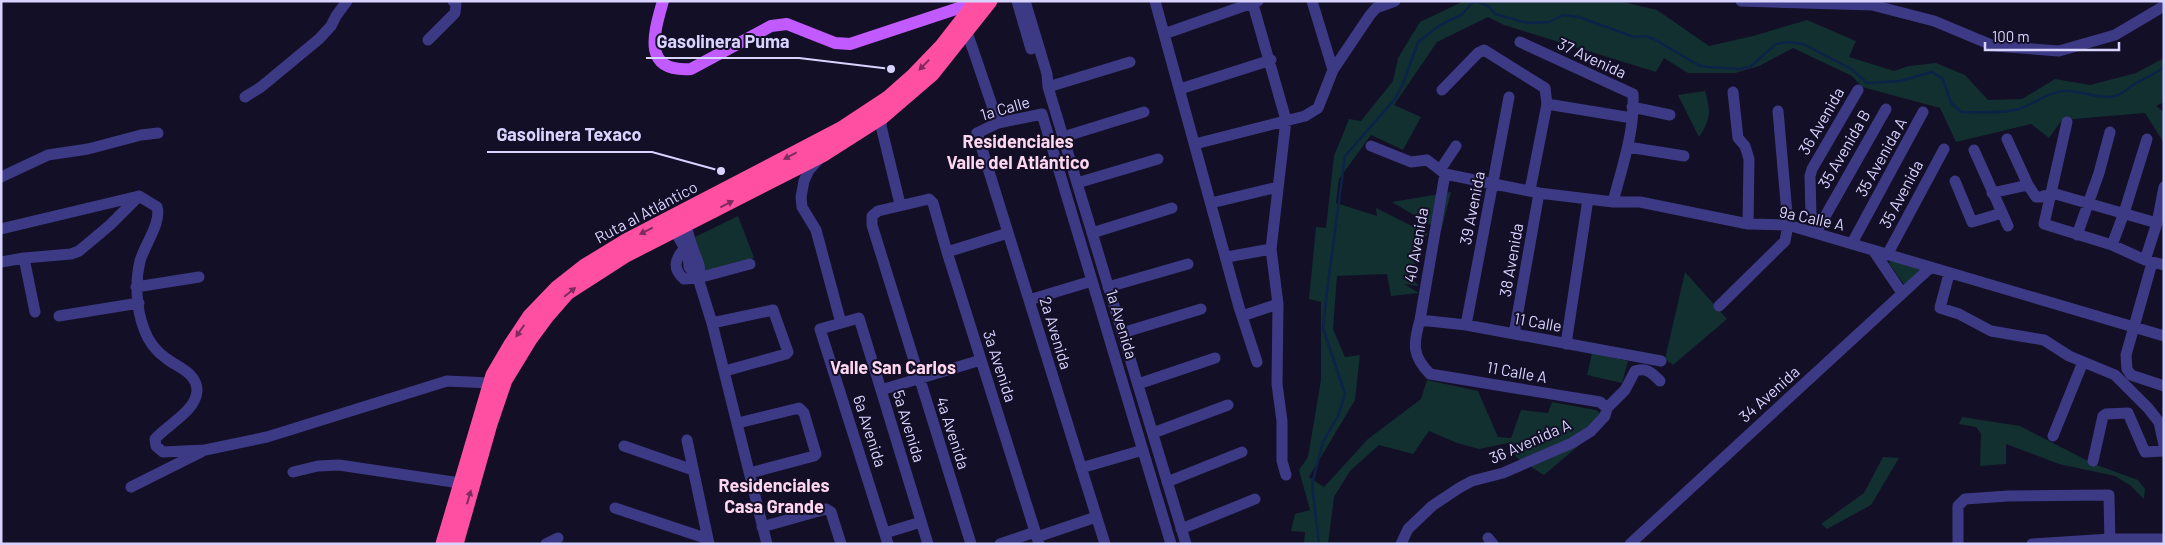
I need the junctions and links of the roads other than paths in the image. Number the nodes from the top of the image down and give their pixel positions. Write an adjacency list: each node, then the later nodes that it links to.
1 (347, 1): 25 (street)
2 (453, 1): 15 (street)
3 (663, 1): 10 (main road)
4 (1017, 1): 20 (street)
5 (1025, 1): 20 (street)
6 (1155, 1): 14 (street)
7 (1312, 1): 19 (street)
8 (1395, 1): 19 (street)
9 (1741, 1): 12 (street)
10 (981, 2): 13 (highway, Ruta al Atlántico); 71 (highway, Ruta al Atlántico, one-way to 71)
11 (1254, 2): 14 (street); 17 (street)
12 (2164, 6)
13 (967, 32): 35 (highway, Ruta al Atlántico); 38 (street)
14 (1164, 34): 21 (street)
15 (428, 40)
16 (1520, 42): 32 (street, 37 Avenida)
17 (1270, 60): 21 (street); 36 (street)
18 (1130, 62): 20 (street)
19 (1333, 70): 36 (street)
20 (1048, 87): 42 (street)
21 (1180, 89): 45 (street)
22 (1442, 90): 27 (street)
23 (1858, 90): 79 (street, 36 Avenida)
24 (1733, 92): 76 (street)
25 (245, 97)
26 (1509, 97): 58 (street, 39 Avenida)
27 (1547, 104): 32 (street); 62 (street, 38 Avenida)
28 (1886, 109): 79 (street, 35 Avenida B)
29 (1778, 110): 77 (street)
30 (1144, 112): 42 (street)
31 (1923, 112): 85 (street, 35 Avenida A)
32 (1632, 113): 34 (street); 48 (street)
33 (1042, 114): 38 (street, 1a Calle); 102 (street, 1a Avenida)
34 (1670, 116)
35 (882, 117): 51 (highway, Ruta al Atlántico); 69 (street)
36 (1286, 120): 45 (street); 60 (street)
37 (2067, 122): 64 (street)
38 (998, 123): 39 (street, 1a Calle)
39 (977, 132): 82 (street, 2a Avenida)
40 (2110, 132): 70 (street)
41 (158, 133): 55 (street)
42 (1063, 137): 57 (street)
43 (2007, 139): 59 (street)
44 (2147, 139): 74 (street)
45 (1195, 144): 68 (street)
46 (1371, 146): 54 (street, 9a Calle A)
47 (1456, 146): 54 (street)
48 (1628, 147): 52 (street); 67 (street)
49 (1944, 149): 90 (street, 35 Avenida)
50 (1974, 150): 63 (street)
51 (824, 154): 71 (highway, Ruta al Atlántico, one-way to 51); 114 (street)
52 (1684, 156)
53 (1158, 160): 57 (street)
54 (1442, 172): 58 (street, 9a Calle A); 116 (street, 40 Avenida)
55 (1, 177)
56 (1955, 181): 73 (street)
57 (1077, 183): 83 (street)
58 (1493, 183): 62 (street, 9a Calle A); 117 (street, 39 Avenida)
59 (2028, 185): 63 (street); 64 (street)
60 (1278, 187): 68 (street); 87 (street)
61 (2164, 187): 75 (street)
62 (1535, 191): 66 (street, 9a Calle A); 120 (street, 38 Avenida)
63 (1992, 192): 73 (street)
64 (2052, 193): 70 (street); 84 (street)
65 (139, 196): 81 (street); 92 (street); 103 (street)
66 (1588, 198): 67 (street, 9a Calle A); 122 (street)
67 (1613, 202): 76 (street, 9a Calle A)
68 (1211, 203): 91 (street)
69 (900, 204): 89 (street, 3a Avenida); 130 (street, 4a Avenida)
70 (2088, 204): 74 (street); 84 (street)
71 (704, 208): 80 (highway, Ruta al Atlántico); 132 (highway, Ruta al Atlántico, one-way to 132)
72 (1172, 208): 83 (street)
73 (2002, 213): 78 (street)
74 (2124, 213): 75 (street); 86 (street)
75 (2157, 223): 94 (street)
76 (1748, 224): 77 (street, 9a Calle A)
77 (1788, 225): 79 (street, 9a Calle A); 109 (street)
78 (2008, 226)
79 (1819, 227): 85 (street, 9a Calle A)
80 (681, 228): 101 (street); 171 (highway, Ruta al Atlántico, one-way to 80)
81 (1, 229)
82 (1008, 233): 89 (street); 106 (street, 2a Avenida)
83 (1092, 233): 104 (street)
84 (2077, 235): 86 (street)
85 (1852, 243): 88 (street, 9a Calle A)
86 (2112, 245): 94 (street)
87 (1271, 249): 91 (street); 108 (street)
88 (1874, 250): 90 (street, 9a Calle A); 105 (street)
89 (947, 252): 124 (street, 3a Avenida)
90 (1887, 255): 98 (street, 9a Calle A)
91 (1227, 257): 113 (street)
92 (24, 258): 93 (street); 111 (street)
93 (1, 262)
94 (2149, 262): 97 (street); 118 (street)
95 (750, 264): 101 (street)
96 (1188, 264): 104 (street)
97 (2164, 265)
98 (1930, 268): 99 (street, 9a Calle A); 105 (street, 34 Avenida)
99 (1949, 274): 118 (street, 9a Calle A); 127 (street)
100 (199, 277): 103 (street)
101 (698, 278): 115 (street)
102 (1092, 281): 106 (street); 145 (street, 1a Avenida)
103 (136, 287): 107 (street)
104 (1108, 287): 119 (street)
105 (1902, 293): 182 (street, 34 Avenida)
106 (1029, 300): 149 (street, 2a Avenida)
107 (139, 303): 112 (street); 144 (street)
108 (1278, 304): 113 (street); 153 (street)
109 (1718, 306)
110 (1201, 309): 119 (street)
111 (36, 312)
112 (59, 316)
113 (1242, 316): 126 (street)
114 (841, 322): 135 (street, 5a Avenida); 165 (street, 6a Avenida)
115 (712, 323): 129 (street); 129 (street)
116 (1418, 325): 117 (street, 11 Calle); 128 (street, 40 Avenida)
117 (1466, 325): 120 (street, 11 Calle)
118 (2134, 327): 121 (street, 9a Calle A); 134 (street)
119 (1122, 334): 133 (street)
120 (1514, 334): 122 (street, 11 Calle)
121 (2164, 336)
122 (1566, 344): 125 (street, 11 Calle)
123 (1215, 358): 133 (street)
124 (981, 360): 130 (street); 166 (street, 3a Avenida)
125 (1661, 361)
126 (1257, 362)
127 (2083, 362): 140 (street); 142 (street)
128 (1422, 366): 137 (street, 11 Calle A)
129 (725, 371): 138 (street)
130 (919, 379): 135 (street); 176 (street, 4a Avenida)
131 (1660, 381): 137 (street, 36 Avenida A)
132 (490, 383): 144 (street); 155 (highway, Ruta al Atlántico)
133 (1138, 384): 139 (street)
134 (2164, 386)
135 (881, 390): 160 (street, 5a Avenida)
136 (1228, 405): 139 (street)
137 (1607, 408): 181 (street, 36 Avenida A)
138 (738, 423): 152 (street); 152 (street)
139 (1153, 433): 154 (street)
140 (2053, 436)
141 (687, 440): 150 (street)
142 (2164, 445)
143 (624, 446): 150 (street)
144 (205, 450): 156 (street)
145 (1143, 450): 149 (street); 179 (street, 1a Avenida)
146 (2164, 451): 148 (street)
147 (1242, 452): 154 (street)
148 (2093, 461)
149 (1081, 468): 159 (street, 2a Avenida)
150 (694, 470): 167 (street)
151 (292, 472): 155 (street)
152 (750, 473): 161 (street)
153 (1286, 475)
154 (1167, 482): 163 (street)
155 (460, 483): 170 (highway, Ruta al Atlántico)
156 (131, 486)
157 (1255, 500): 163 (street)
158 (615, 508): 167 (street)
159 (1096, 517): 166 (street); 178 (street, 2a Avenida)
160 (921, 522): 165 (street); 175 (street, 5a Avenida)
161 (762, 527): 173 (street); 174 (street)
162 (2164, 528): 168 (street)
163 (1182, 529): 180 (street)
164 (558, 538): 172 (street)
165 (886, 538)
166 (1037, 538): 177 (street)
167 (709, 541)
168 (2161, 541): 169 (street)
169 (2110, 542): 183 (street); 184 (street)
170 (443, 544)
171 (456, 544)
172 (546, 544)
173 (767, 544)
174 (841, 544)
175 (928, 544)
176 (971, 544)
177 (1000, 544)
178 (1104, 544)
179 (1171, 544)
180 (1186, 544)
181 (1401, 544)
182 (1630, 544)
183 (1958, 544)
184 (2032, 544)

